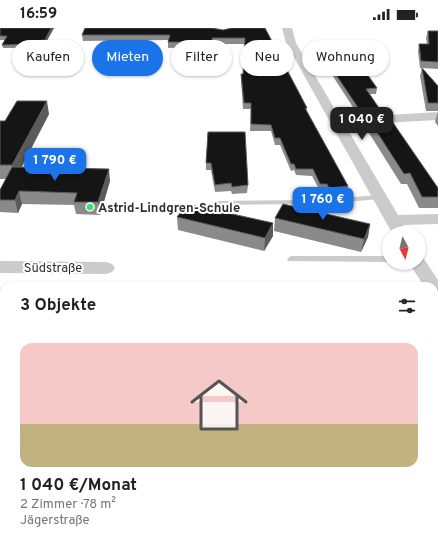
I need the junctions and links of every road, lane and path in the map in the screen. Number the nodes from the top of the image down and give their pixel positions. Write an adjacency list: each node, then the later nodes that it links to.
1 (275, 28): 2 (street)
2 (287, 28): 4 (street)
3 (438, 116): 4 (street)
4 (337, 122): 5 (street)
5 (379, 197): 6 (lane); 8 (street)
6 (216, 203)
7 (438, 218): 8 (street)
8 (396, 226)
9 (291, 259): 10 (lane)
10 (382, 259)
11 (0, 267): 12 (street, Südstraße)
12 (106, 268)
13 (422, 270): 14 (street)
14 (430, 282)

